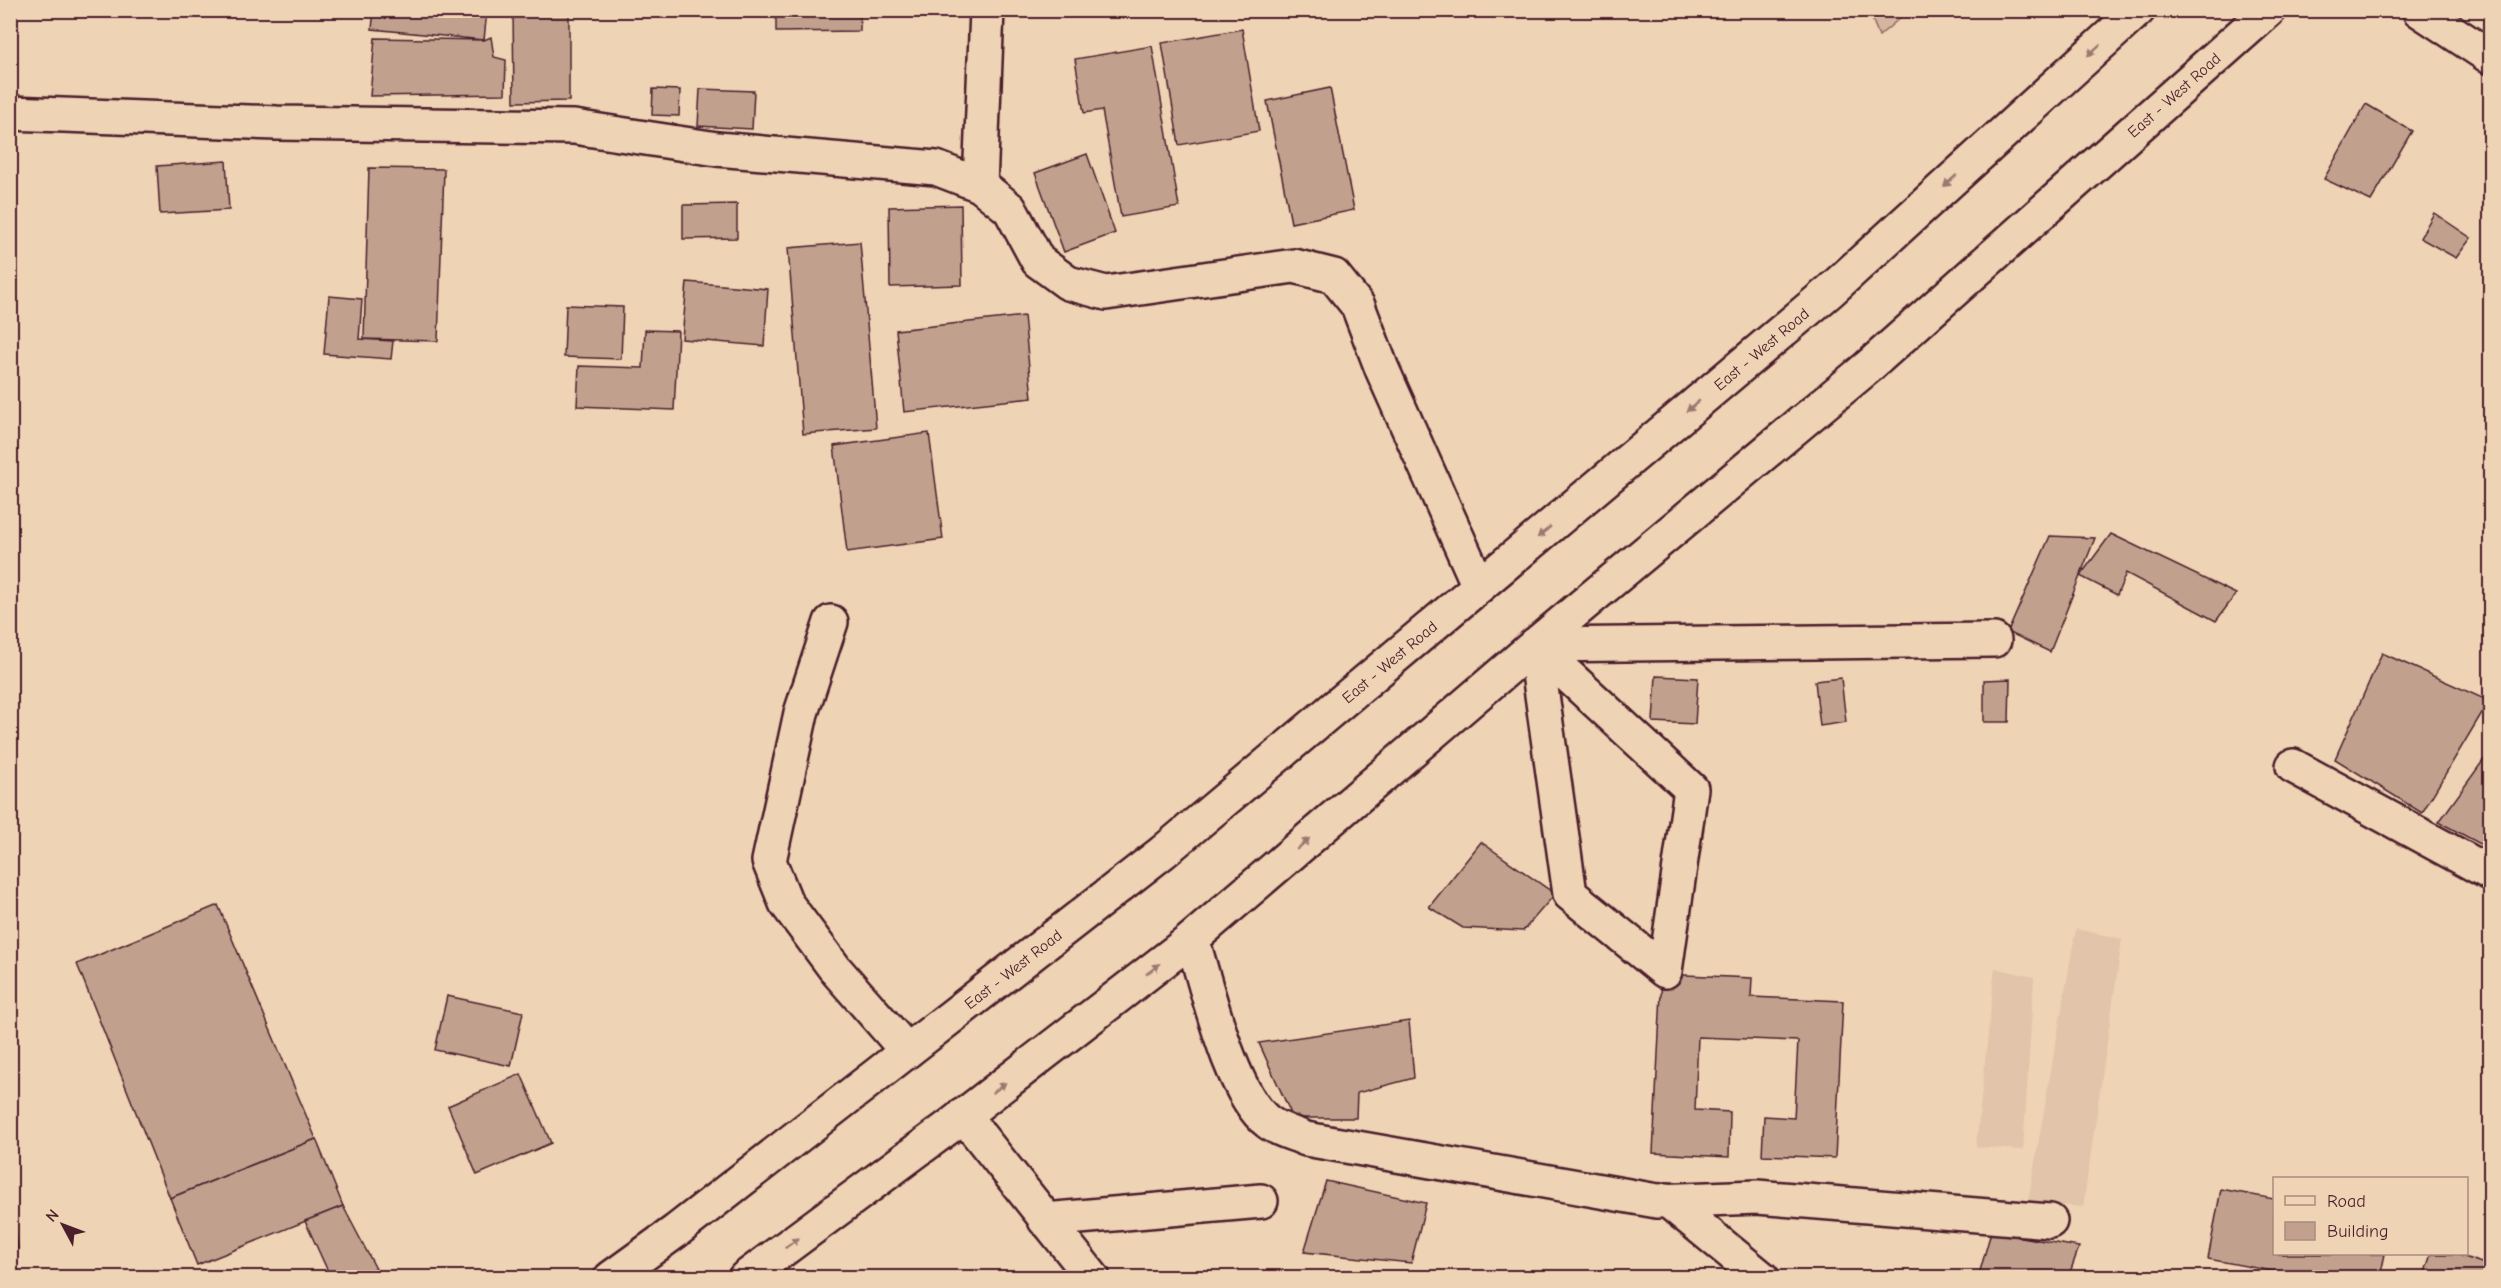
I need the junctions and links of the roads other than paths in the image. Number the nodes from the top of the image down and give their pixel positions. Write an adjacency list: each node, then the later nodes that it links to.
1 (987, 10): 7 (street)
2 (2138, 10): 8 (street, East - West Road, one-way to 8)
3 (2269, 10): 11 (street, East - West Road)
4 (2419, 10): 5 (street)
5 (2490, 57)
6 (10, 113): 7 (street)
7 (981, 185): 8 (street)
8 (1479, 586): 15 (street, East - West Road)
9 (831, 622): 15 (street)
10 (1994, 640): 11 (street)
11 (1535, 645): 11 (street); 14 (street, East - West Road, one-way to 11)
12 (2293, 766): 13 (street)
13 (2490, 873)
14 (1192, 939): 16 (street, East - West Road, one-way to 14); 17 (street)
15 (907, 1051): 21 (street, East - West Road)
16 (963, 1115): 19 (street); 22 (street, East - West Road, one-way to 16)
17 (1667, 1200): 20 (street); 24 (street)
18 (1261, 1201): 19 (street)
19 (1045, 1220): 23 (street)
20 (2050, 1221)
21 (611, 1278)
22 (745, 1278)
23 (1093, 1278)
24 (1762, 1278)

